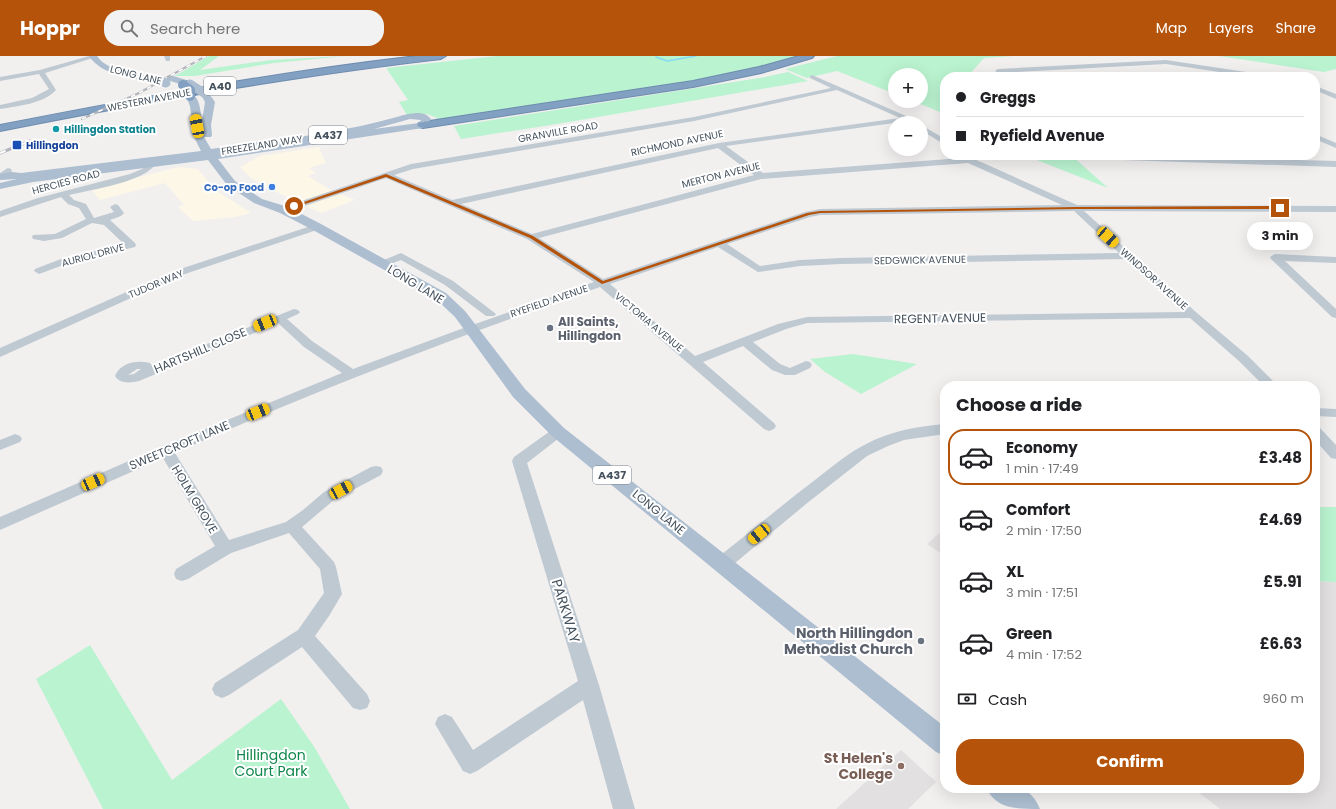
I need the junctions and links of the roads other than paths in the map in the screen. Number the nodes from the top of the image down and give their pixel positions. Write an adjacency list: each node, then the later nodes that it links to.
1 (95, 56): 7 (street); 14 (main road, LONG LANE)
2 (403, 56): 21 (highway, WESTERN AVENUE / A40)
3 (441, 56): 24 (highway, WESTERN AVENUE / A40)
4 (809, 56): 23 (highway)
5 (1166, 62): 6 (street); 10 (street); 11 (street)
6 (1082, 67): 8 (street); 9 (street)
7 (42, 72): 13 (street); 19 (street)
8 (999, 72)
9 (1091, 72)
10 (1184, 72)
11 (1233, 72)
12 (812, 77): 15 (street)
13 (0, 79)
14 (176, 81): 17 (highway, bridge); 31 (main road, LONG LANE, bridge)
15 (839, 88): 20 (street); 39 (street, GRANVILLE ROAD)
16 (1320, 90): 18 (street)
17 (190, 96): 30 (main road, LONG LANE)
18 (1336, 96)
19 (0, 107)
20 (901, 116)
21 (0, 124)
22 (888, 124): 28 (street, RICHMOND AVENUE)
23 (423, 125): 31 (main road, FREEZELAND WAY / A437); 31 (main road, FREEZELAND WAY / A437)
24 (0, 128)
25 (928, 132): 27 (street)
26 (1320, 138): 29 (street)
27 (940, 140)
28 (719, 145): 40 (street); 43 (street, RICHMOND AVENUE)
29 (1336, 146)
30 (207, 152): 31 (main road, FREEZELAND WAY); 38 (main road); 41 (main road); 47 (main road, LONG LANE)
31 (225, 156): 47 (main road, LONG LANE)
32 (940, 159): 40 (street, MERTON AVENUE)
33 (972, 160): 45 (street, WINDSOR AVENUE)
34 (1196, 160): 36 (street)
35 (1243, 160): 36 (street)
36 (1246, 162): 37 (street)
37 (1336, 164)
38 (135, 170): 41 (main road); 42 (street, HERCIES ROAD)
39 (386, 175): 43 (street, VICTORIA AVENUE); 47 (street, GRANVILLE ROAD)
40 (761, 176): 52 (street, MERTON AVENUE)
41 (10, 177)
42 (63, 194): 48 (street, HERCIES ROAD); 49 (street, AURIOL DRIVE)
43 (452, 203): 52 (street, VICTORIA AVENUE)
44 (115, 207): 49 (street)
45 (1076, 208): 46 (street, RYEFIELD AVENUE); 53 (street, RYEFIELD AVENUE); 54 (street, WINDSOR AVENUE)
46 (1336, 209)
47 (284, 210): 50 (main road, LONG LANE / A437)
48 (0, 214)
49 (95, 220): 51 (street); 57 (street, AURIOL DRIVE)
50 (317, 227): 56 (main road, LONG LANE / A437); 66 (street, TUDOR WAY)
51 (37, 237)
52 (532, 237): 58 (street, VICTORIA AVENUE)
53 (719, 244): 54 (street, SEDGWICK AVENUE); 58 (street, RYEFIELD AVENUE)
54 (1129, 256): 61 (street, WINDSOR AVENUE)
55 (1336, 260): 62 (street)
56 (383, 264): 60 (street); 64 (main road, LONG LANE / A437)
57 (39, 271)
58 (602, 283): 64 (street, RYEFIELD AVENUE); 67 (street, VICTORIA AVENUE)
59 (294, 312): 63 (street, HARTSHILL CLOSE)
60 (490, 314)
61 (1193, 315): 65 (street, REGENT AVENUE); 71 (street, WINDSOR AVENUE)
62 (1336, 315)
63 (279, 318): 69 (street, HARTSHILL CLOSE); 70 (street)
64 (472, 329): 70 (street, SWEETCROFT LANE); 76 (main road, LONG LANE / A437)
65 (744, 341): 67 (street, REGENT AVENUE); 68 (street)
66 (0, 353)
67 (695, 361): 74 (street, VICTORIA AVENUE)
68 (806, 365)
69 (143, 374)
70 (352, 374): 78 (street, SWEETCROFT LANE)
71 (1266, 381)
72 (1320, 412): 73 (street)
73 (1336, 413)
74 (769, 426)
75 (940, 429): 84 (street)
76 (558, 432): 84 (main road, LONG LANE / A437); 87 (street, PARKWAY)
77 (1320, 436): 79 (street)
78 (166, 450): 81 (street, SWEETCROFT LANE); 83 (street, HOLM GROVE)
79 (1336, 454)
80 (376, 470): 82 (street)
81 (0, 524)
82 (292, 526): 83 (street); 86 (street)
83 (225, 548): 85 (street)
84 (723, 563): 91 (main road, LONG LANE / A437)
85 (182, 574)
86 (304, 636): 88 (street); 89 (street)
87 (589, 685): 90 (street); 93 (street, PARKWAY)
88 (222, 689)
89 (360, 701)
90 (445, 724)
91 (940, 739)
92 (1006, 793): 94 (main road)
93 (624, 809)
94 (1026, 809)

